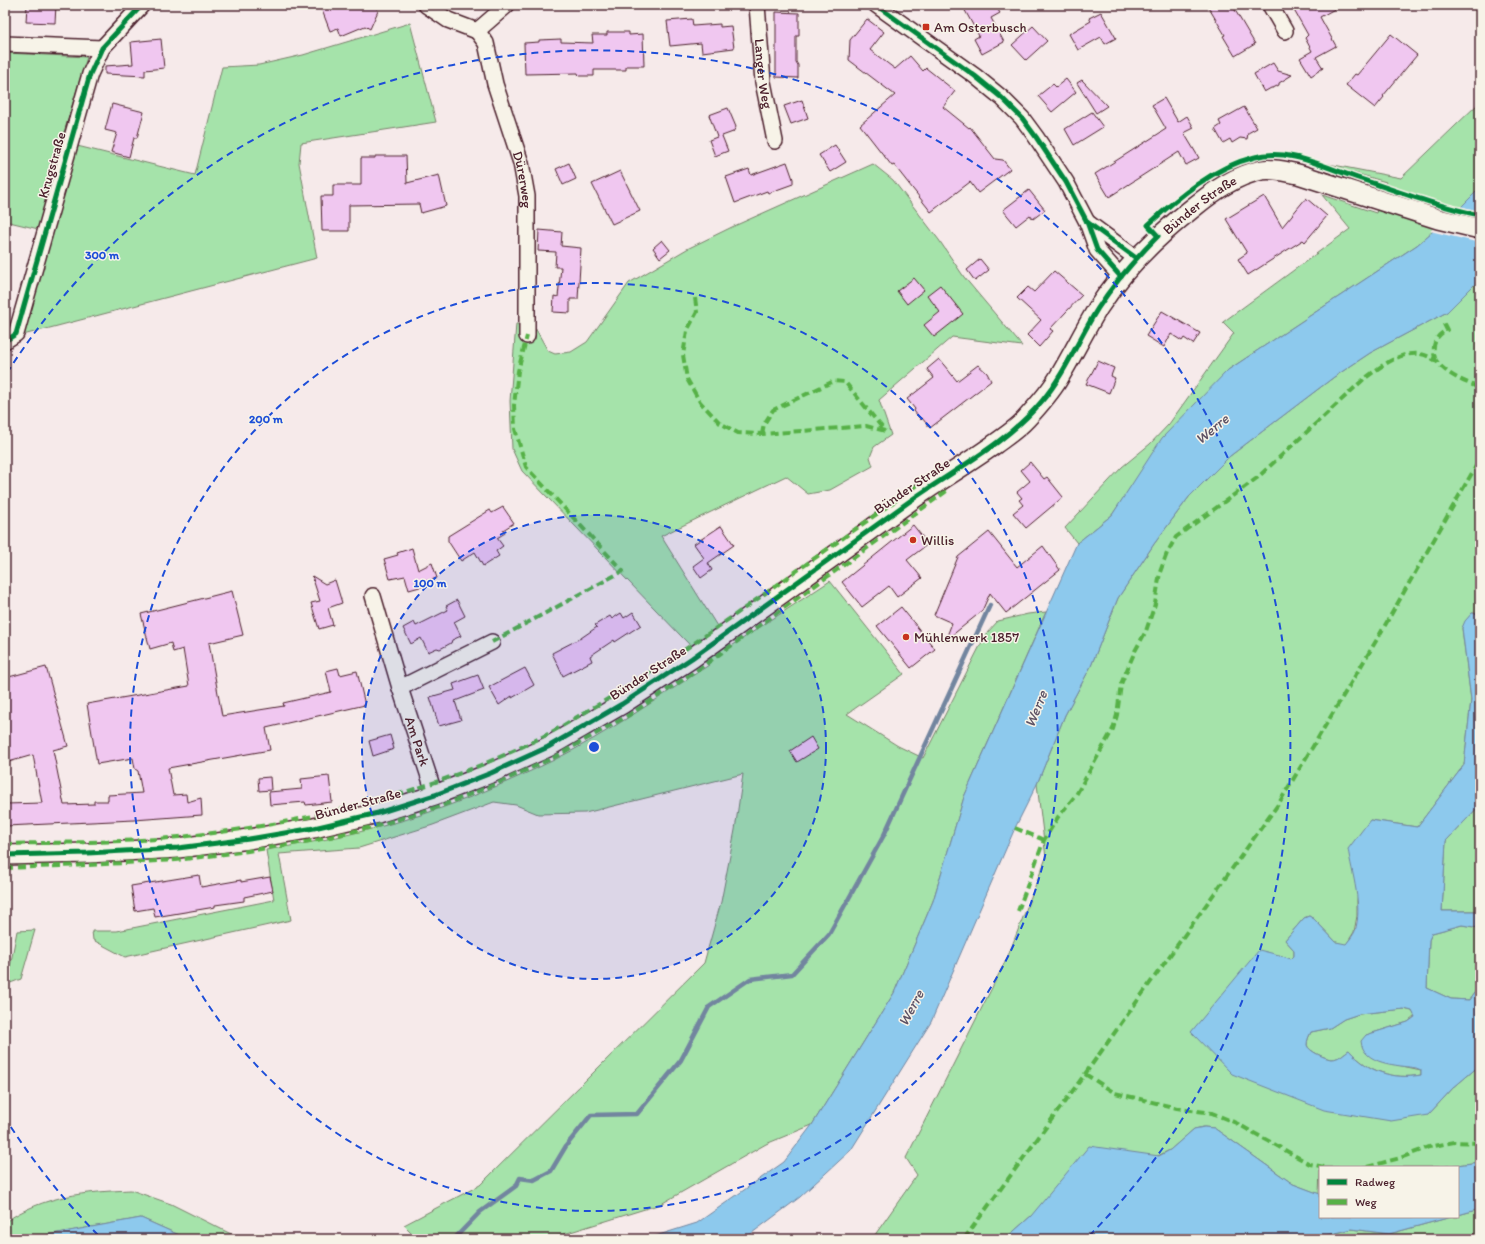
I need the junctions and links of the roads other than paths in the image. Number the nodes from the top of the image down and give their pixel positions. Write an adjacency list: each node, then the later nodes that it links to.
1 (142, 5): 10 (street, Krugstraße)
2 (426, 5): 7 (street)
3 (507, 5): 7 (street)
4 (757, 5): 11 (street, Langer Weg)
5 (1270, 5): 8 (street)
6 (879, 6): 12 (street)
7 (477, 31): 16 (street, Dürerweg)
8 (1285, 31)
9 (5, 44): 10 (street)
10 (102, 48): 17 (street, Krugstraße)
11 (775, 141)
12 (1087, 222): 14 (street); 15 (street)
13 (1476, 229): 14 (main road, Bünder Straße)
14 (1136, 258): 15 (main road, Bünder Straße)
15 (1121, 278): 21 (main road, Bünder Straße)
16 (527, 336)
17 (5, 340)
18 (373, 596): 20 (street, Am Park)
19 (492, 642): 20 (street)
20 (400, 688): 21 (street, Am Park)
21 (435, 795): 22 (main road, Bünder Straße)
22 (5, 855)

